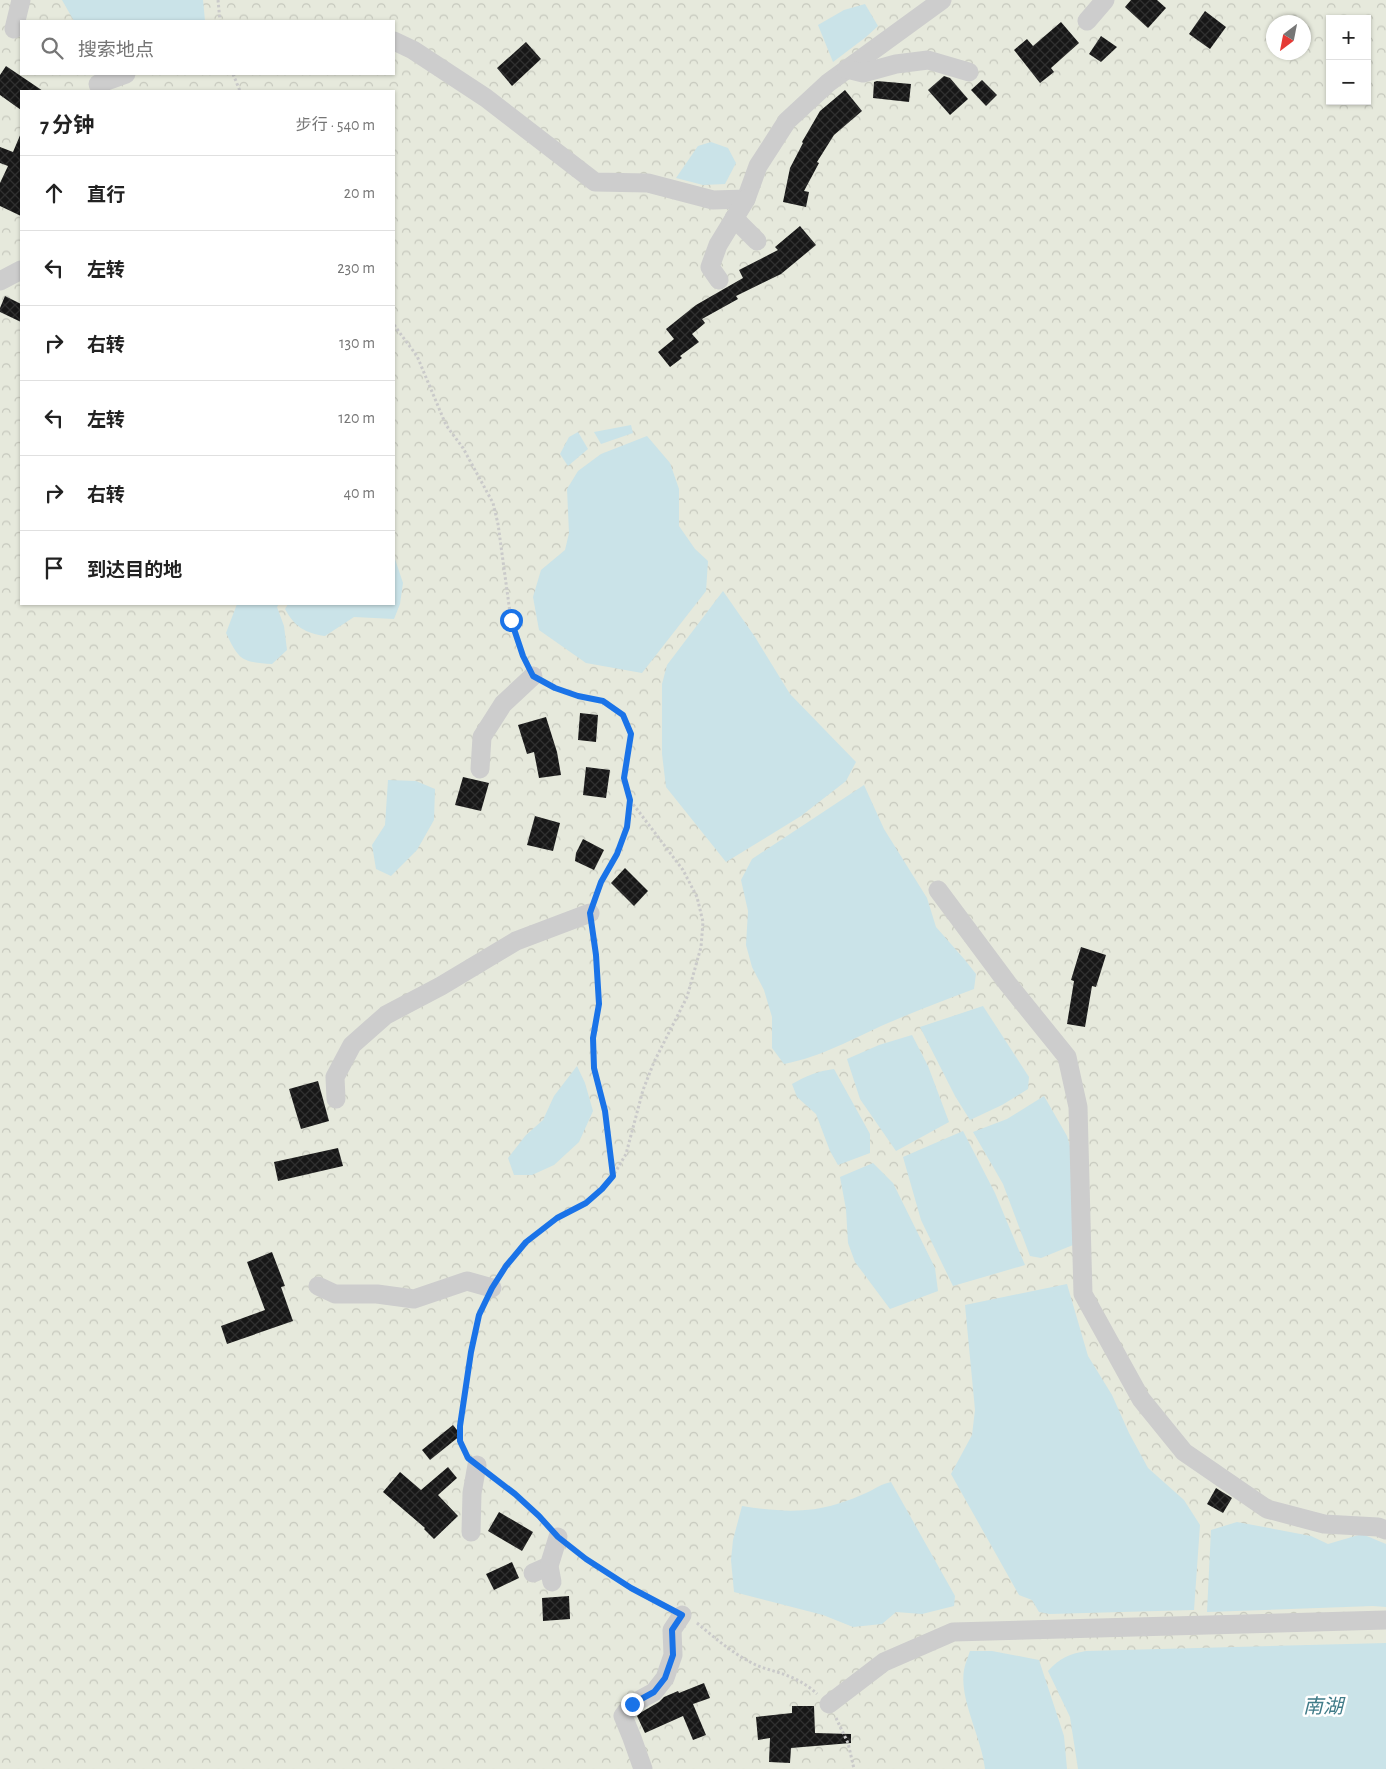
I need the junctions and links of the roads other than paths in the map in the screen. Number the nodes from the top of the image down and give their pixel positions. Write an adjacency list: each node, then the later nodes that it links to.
1 (21, 0): 5 (street)
2 (942, 0): 7 (street)
3 (1106, 0): 4 (street)
4 (1087, 21)
5 (12, 29)
6 (395, 41): 11 (street)
7 (848, 69): 8 (street); 11 (street)
8 (969, 72)
9 (123, 75): 10 (street)
10 (95, 83)
11 (746, 199): 12 (street)
12 (734, 218): 13 (street); 15 (street)
13 (757, 241)
14 (20, 271): 16 (street)
15 (719, 280)
16 (0, 281)
17 (533, 676): 18 (street)
18 (480, 769)
19 (938, 890): 25 (street)
20 (590, 913): 21 (street)
21 (336, 1099)
22 (318, 1286): 23 (street)
23 (492, 1288)
24 (477, 1465): 26 (street)
25 (1386, 1530)
26 (471, 1532)
27 (558, 1537): 28 (street)
28 (544, 1574)
29 (682, 1615): 32 (street)
30 (1386, 1620): 31 (street)
31 (829, 1704)
32 (643, 1769)

